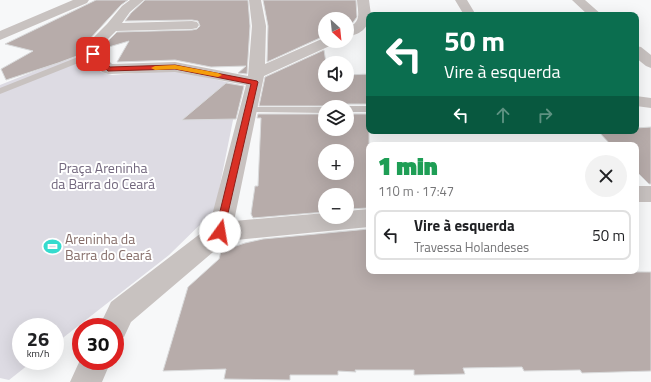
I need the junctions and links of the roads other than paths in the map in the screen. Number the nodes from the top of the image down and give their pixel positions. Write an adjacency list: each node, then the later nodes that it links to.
1 (83, 0): 9 (street)
2 (138, 0): 12 (street)
3 (255, 0): 19 (street)
4 (363, 0): 13 (street)
5 (461, 0): 7 (street)
6 (578, 0): 8 (street)
7 (468, 12)
8 (592, 12)
9 (33, 21): 10 (street); 14 (street)
10 (0, 22)
11 (192, 25): 12 (street)
12 (112, 27): 17 (street)
13 (354, 30)
14 (0, 36)
15 (318, 47): 19 (street)
16 (639, 52): 18 (street)
17 (93, 54): 19 (street); 20 (lane)
18 (651, 62)
19 (256, 78): 25 (street)
20 (0, 91)
21 (639, 101): 22 (street)
22 (651, 103)
23 (354, 109): 24 (lane)
24 (366, 109)
25 (248, 110): 26 (lane); 30 (street)
26 (318, 110)
27 (639, 194): 28 (street)
28 (651, 194)
29 (366, 218): 30 (street)
30 (220, 232): 31 (street)
31 (118, 318)
32 (92, 370): 33 (street)
33 (86, 382)

